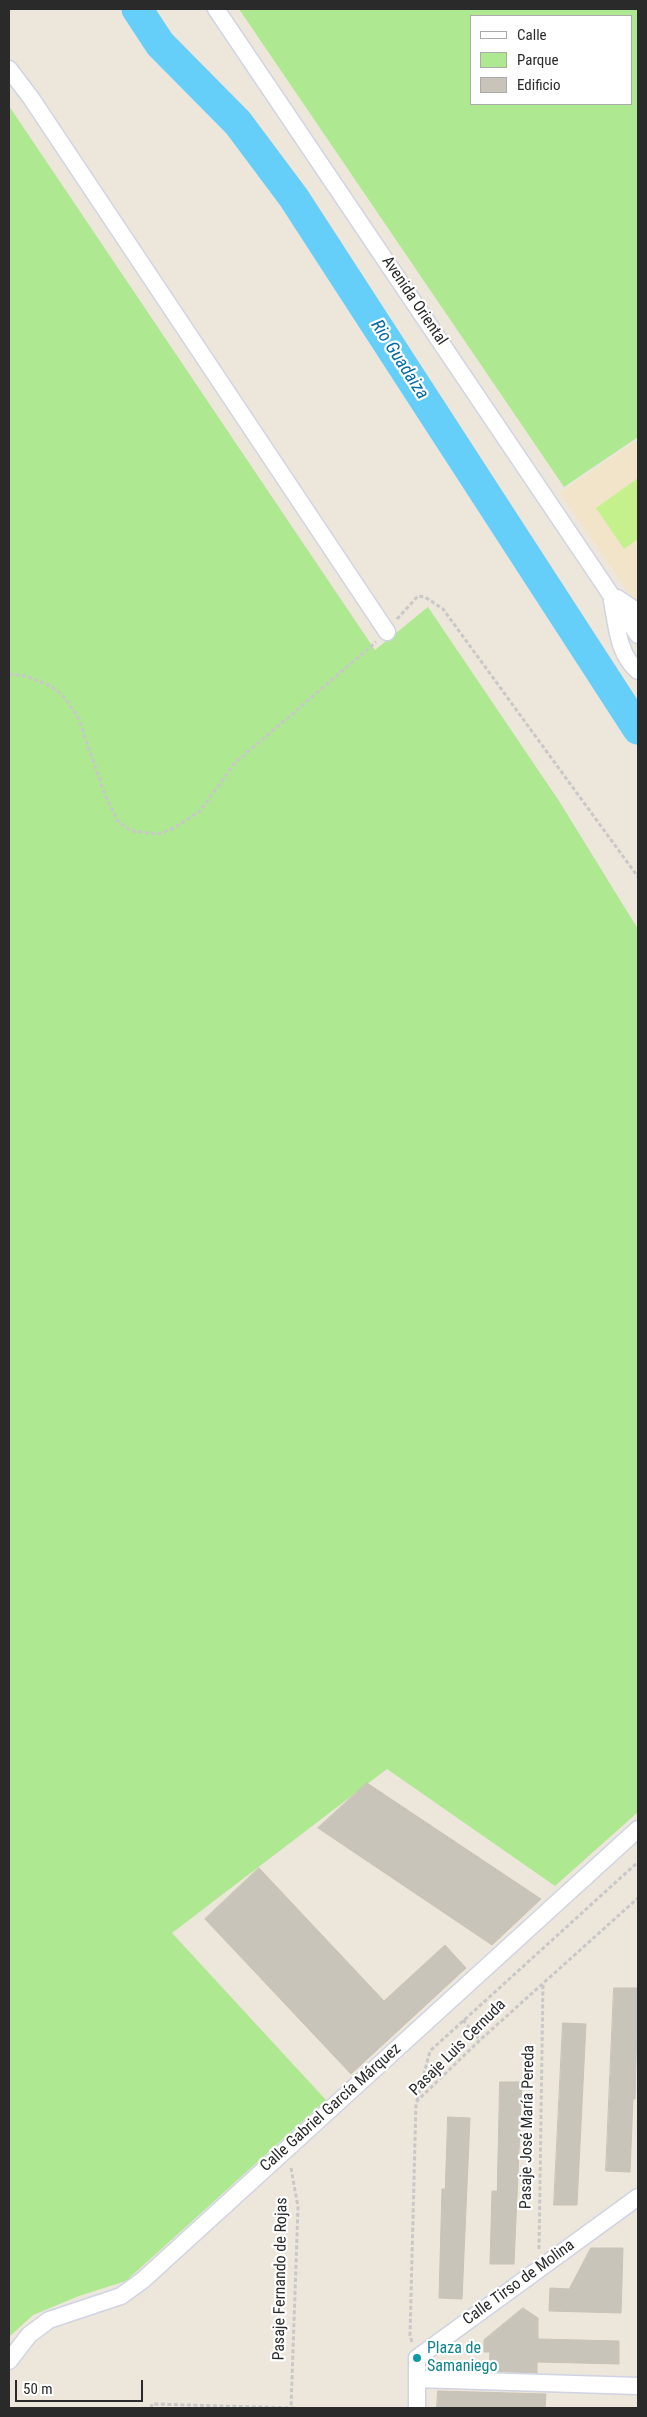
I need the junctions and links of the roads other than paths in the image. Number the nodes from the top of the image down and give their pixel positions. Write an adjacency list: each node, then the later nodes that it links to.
1 (216, 9): 3 (street, Avenida Oriental)
2 (9, 69): 5 (street)
3 (610, 594): 4 (street, Avenida Oriental); 6 (street, Avenida Oriental); 7 (street, Avenida Oriental)
4 (638, 612)
5 (387, 632)
6 (638, 635)
7 (638, 671)
8 (638, 1829): 10 (street, Calle Gabriel García Márquez)
9 (638, 2197): 11 (street, Calle Tirso de Molina)
10 (9, 2361)
11 (417, 2379): 12 (street); 13 (street)
12 (638, 2386)
13 (417, 2408)

